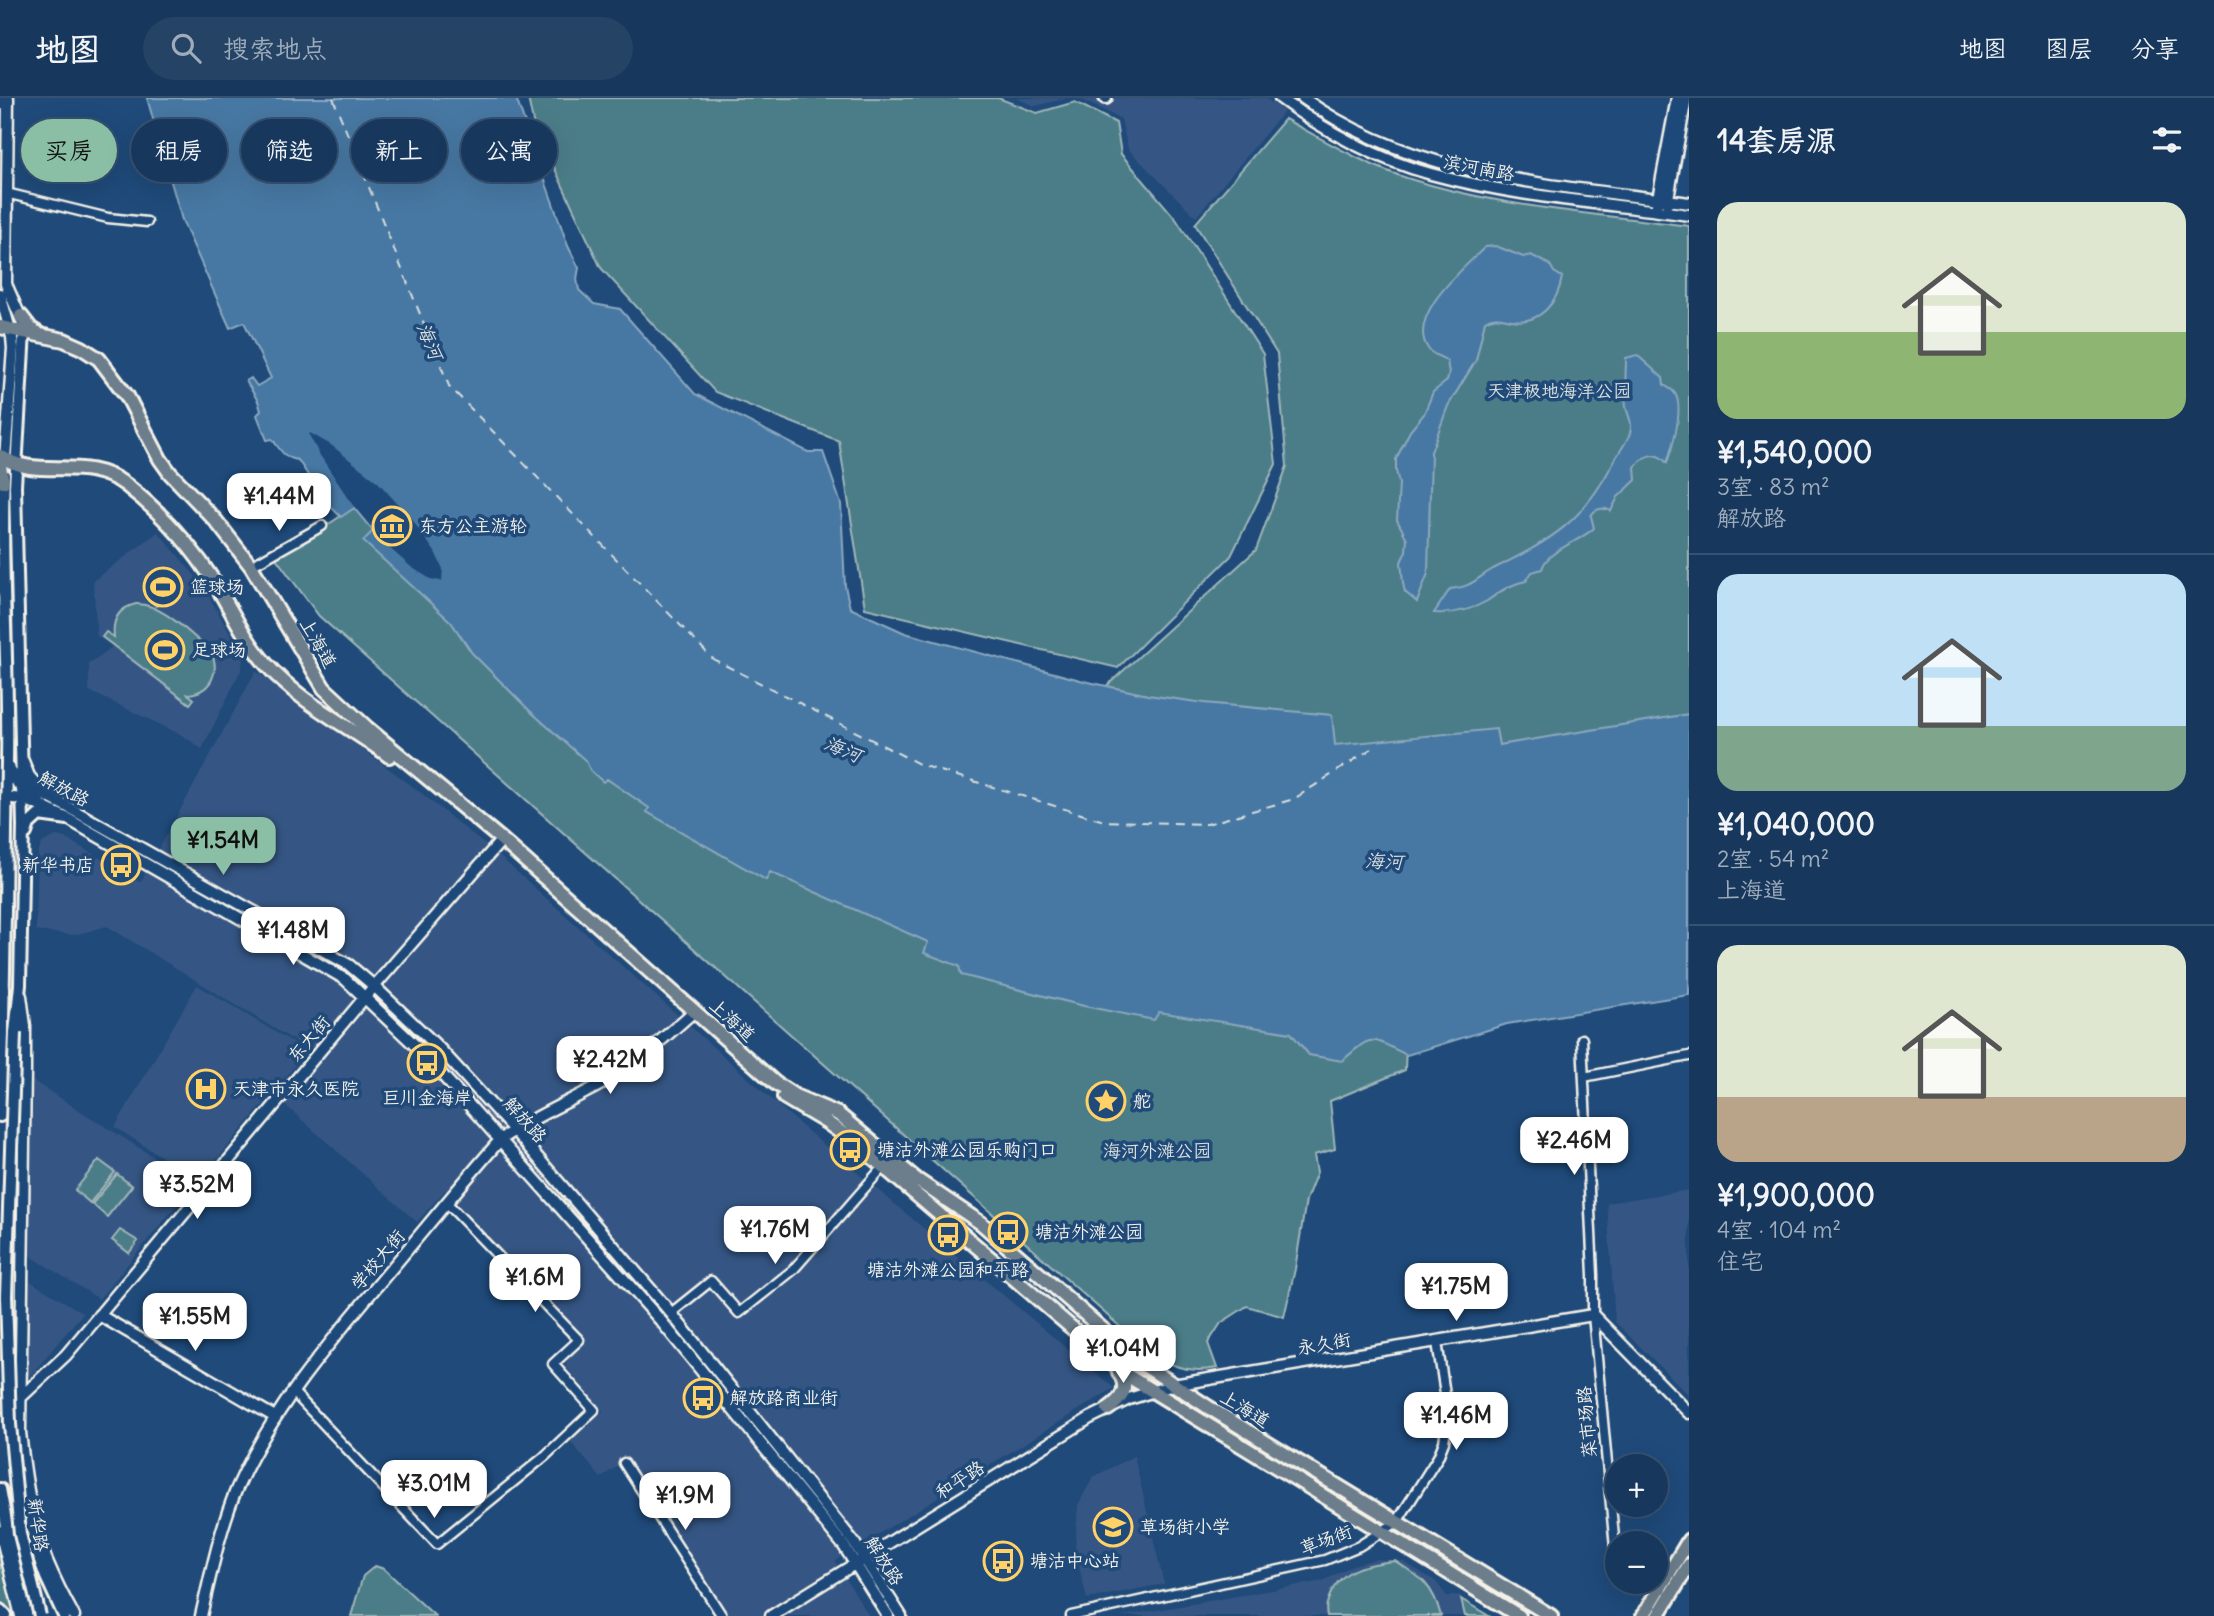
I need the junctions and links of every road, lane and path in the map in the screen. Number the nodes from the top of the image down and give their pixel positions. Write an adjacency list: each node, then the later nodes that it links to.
1 (0, 98): 7 (street)
2 (8, 98): 8 (street)
3 (1280, 98): 11 (street, 滨河南路)
4 (1303, 98): 9 (street, 滨河南路)
5 (1677, 98): 9 (street)
6 (1686, 98): 9 (street)
7 (0, 105)
8 (6, 193): 13 (street); 15 (street)
9 (1663, 199): 10 (street, 滨河南路); 11 (street)
10 (1689, 203)
11 (1661, 211): 12 (street, 滨河南路)
12 (1689, 215)
13 (147, 222)
14 (0, 294): 16 (street)
15 (21, 316): 16 (street); 17 (main road)
16 (9, 331): 17 (main road, 上海道); 18 (street); 18 (main road)
17 (43, 335): 22 (main road, 上海道)
18 (5, 462): 19 (main road, 上海道); 20 (main road)
19 (38, 467): 20 (main road); 28 (main road, 上海道)
20 (9, 484): 23 (main road, 新华路); 24 (main road, 新华路)
21 (322, 526): 22 (street)
22 (251, 566): 50 (main road, 上海道)
23 (22, 759): 25 (main road, 新华路); 26 (street)
24 (8, 761): 25 (main road); 25 (main road, 新华路)
25 (20, 792): 26 (main road); 29 (main road, 新华路); 30 (main road, 新华路)
26 (48, 803): 27 (street, 解放路); 32 (street, 解放路)
27 (68, 819): 29 (main road); 33 (street, 解放路)
28 (499, 843): 32 (street, 东大街); 35 (main road, 上海道)
29 (23, 846): 31 (main road, 新华路)
30 (4, 984): 34 (street); 36 (main road, 新华路)
31 (20, 985): 36 (main road, 新华路); 53 (street)
32 (374, 986): 33 (street, 东大街); 41 (street, 解放路)
33 (365, 996): 42 (street, 解放路); 46 (street, 东大街)
34 (0, 1011)
35 (691, 1014): 41 (street, 学校大街); 43 (main road, 上海道)
36 (9, 1033): 40 (main road, 新华路); 62 (main road, 新华路, bridge)
37 (1582, 1039): 39 (street, 菜市场路)
38 (1689, 1056): 39 (street)
39 (1584, 1077): 47 (street, 菜市场路)
40 (0, 1116)
41 (514, 1130): 42 (street, 学校大街); 45 (street, 解放路)
42 (501, 1139): 44 (street, 学校大街); 68 (street, 解放路)
43 (883, 1167): 45 (street); 49 (main road, 上海道)
44 (447, 1203): 52 (street, 学校大街); 52 (street)
45 (671, 1313): 68 (street, 解放路)
46 (99, 1315): 53 (street, 东大街); 57 (street)
47 (1593, 1315): 48 (street, 永久街); 56 (street); 65 (street, 菜市场路)
48 (1437, 1342): 50 (street, 永久街); 63 (street, 草场街)
49 (1112, 1364): 51 (main road, 上海道); 55 (main road)
50 (1173, 1385): 51 (street, 和平路); 63 (main road, 上海道)
51 (1152, 1392): 55 (street, 和平路); 66 (main road, 上海道)
52 (290, 1394): 57 (street, 学校大街)
53 (19, 1399): 54 (street, 东大街); 58 (street)
54 (0, 1406)
55 (1108, 1409): 68 (street, 和平路)
56 (1689, 1413)
57 (275, 1417): 82 (street, 学校大街)
58 (20, 1432): 59 (street); 81 (street)
59 (0, 1436)
60 (624, 1462): 83 (street)
61 (0, 1489): 78 (main road, 新华路)
62 (17, 1496): 79 (main road, 新华路, bridge); 80 (main road, bridge)
63 (1397, 1522): 66 (street, 草场街); 73 (main road, 上海道)
64 (0, 1531): 77 (street)
65 (1613, 1531)
66 (1382, 1533): 75 (main road, 上海道); 87 (street, 草场街)
67 (1689, 1540): 70 (main road)
68 (863, 1563): 84 (street); 85 (street, 解放路); 86 (street, 解放路)
69 (1689, 1565): 92 (main road)
70 (1668, 1574)
71 (1652, 1594): 90 (main road)
72 (1656, 1594): 91 (main road)
73 (1522, 1597): 88 (main road, 上海道); 89 (main road)
74 (0, 1611): 76 (main road)
75 (1516, 1615)
76 (6, 1616)
77 (21, 1616)
78 (28, 1616)
79 (40, 1616)
80 (64, 1616)
81 (74, 1616)
82 (201, 1616)
83 (722, 1616)
84 (771, 1616)
85 (888, 1616)
86 (901, 1616)
87 (1071, 1616)
88 (1551, 1616)
89 (1561, 1616)
90 (1633, 1616)
91 (1643, 1616)
92 (1658, 1616)

